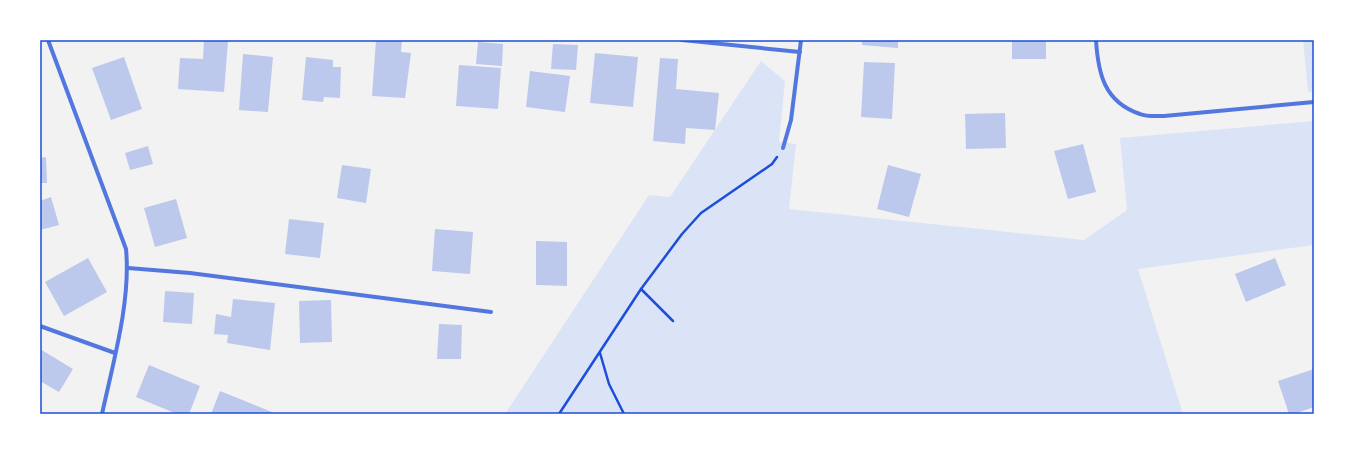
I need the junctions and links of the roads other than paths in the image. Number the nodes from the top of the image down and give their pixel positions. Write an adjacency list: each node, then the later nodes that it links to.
1 (48, 40): 8 (street)
2 (682, 40): 5 (street)
3 (801, 40): 5 (street)
4 (1096, 40): 6 (street)
5 (800, 52): 7 (street)
6 (1314, 102)
7 (783, 148)
8 (128, 268): 9 (street); 11 (street)
9 (491, 312)
10 (40, 326): 11 (street)
11 (115, 353): 12 (street)
12 (102, 414)

